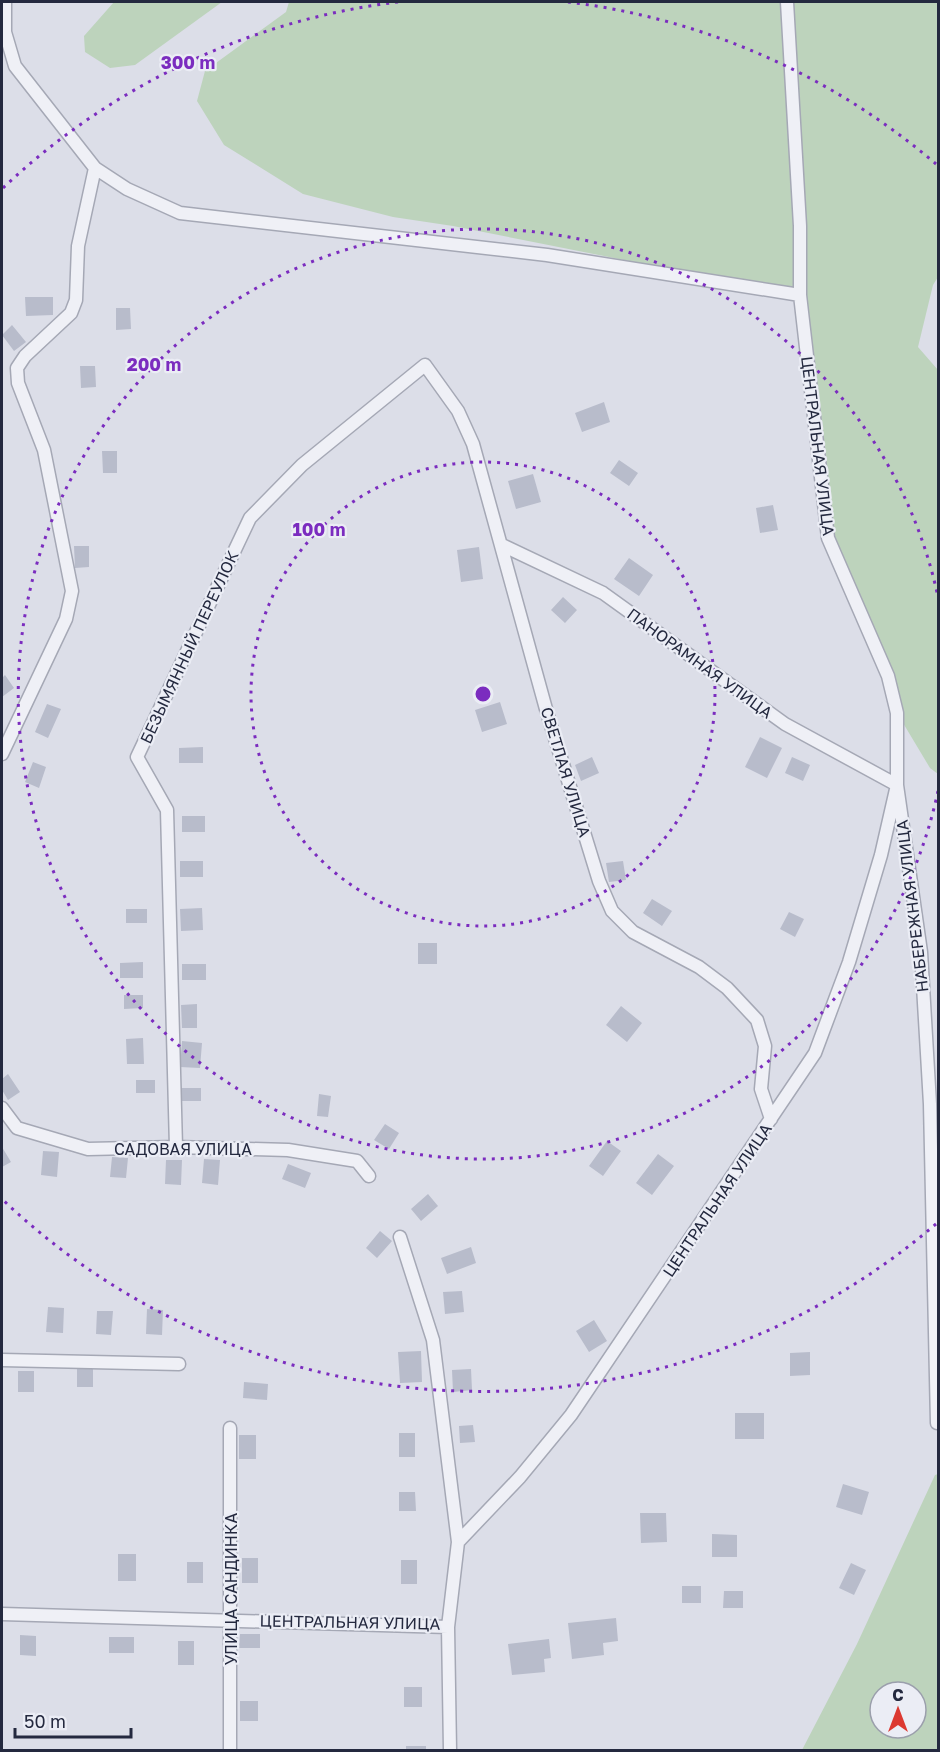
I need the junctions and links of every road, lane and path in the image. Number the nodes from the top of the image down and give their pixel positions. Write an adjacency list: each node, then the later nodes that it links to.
1 (5, 2): 3 (street)
2 (787, 2): 4 (street, ЦЕНТРАЛЬНАЯ УЛИЦА)
3 (95, 168): 4 (street); 7 (street)
4 (800, 295): 9 (street, ЦЕНТРАЛЬНАЯ УЛИЦА)
5 (425, 365): 6 (street, СВЕТЛАЯ УЛИЦА); 12 (street, БЕЗЫМЯННЫЙ ПЕРЕУЛОК)
6 (502, 544): 9 (street, ПАНОРАМНАЯ УЛИЦА); 11 (street, СВЕТЛАЯ УЛИЦА)
7 (4, 735): 8 (street)
8 (2, 754)
9 (897, 785): 11 (street, ЦЕНТРАЛЬНАЯ УЛИЦА); 17 (street, НАБЕРЕЖНАЯ УЛИЦА)
10 (2, 1108): 12 (street, САДОВАЯ УЛИЦА)
11 (771, 1119): 19 (street, ЦЕНТРАЛЬНАЯ УЛИЦА)
12 (176, 1147): 13 (street, САДОВАЯ УЛИЦА)
13 (369, 1176)
14 (400, 1236): 19 (street)
15 (2, 1360): 16 (street)
16 (179, 1364)
17 (937, 1423)
18 (230, 1428): 21 (street, УЛИЦА САНДИНКА)
19 (458, 1542): 22 (street, ЦЕНТРАЛЬНАЯ УЛИЦА)
20 (2, 1614): 21 (street, ЦЕНТРАЛЬНАЯ УЛИЦА)
21 (231, 1620): 22 (street, ЦЕНТРАЛЬНАЯ УЛИЦА); 23 (street, УЛИЦА САНДИНКА)
22 (448, 1627): 24 (street)
23 (230, 1750)
24 (450, 1750)

